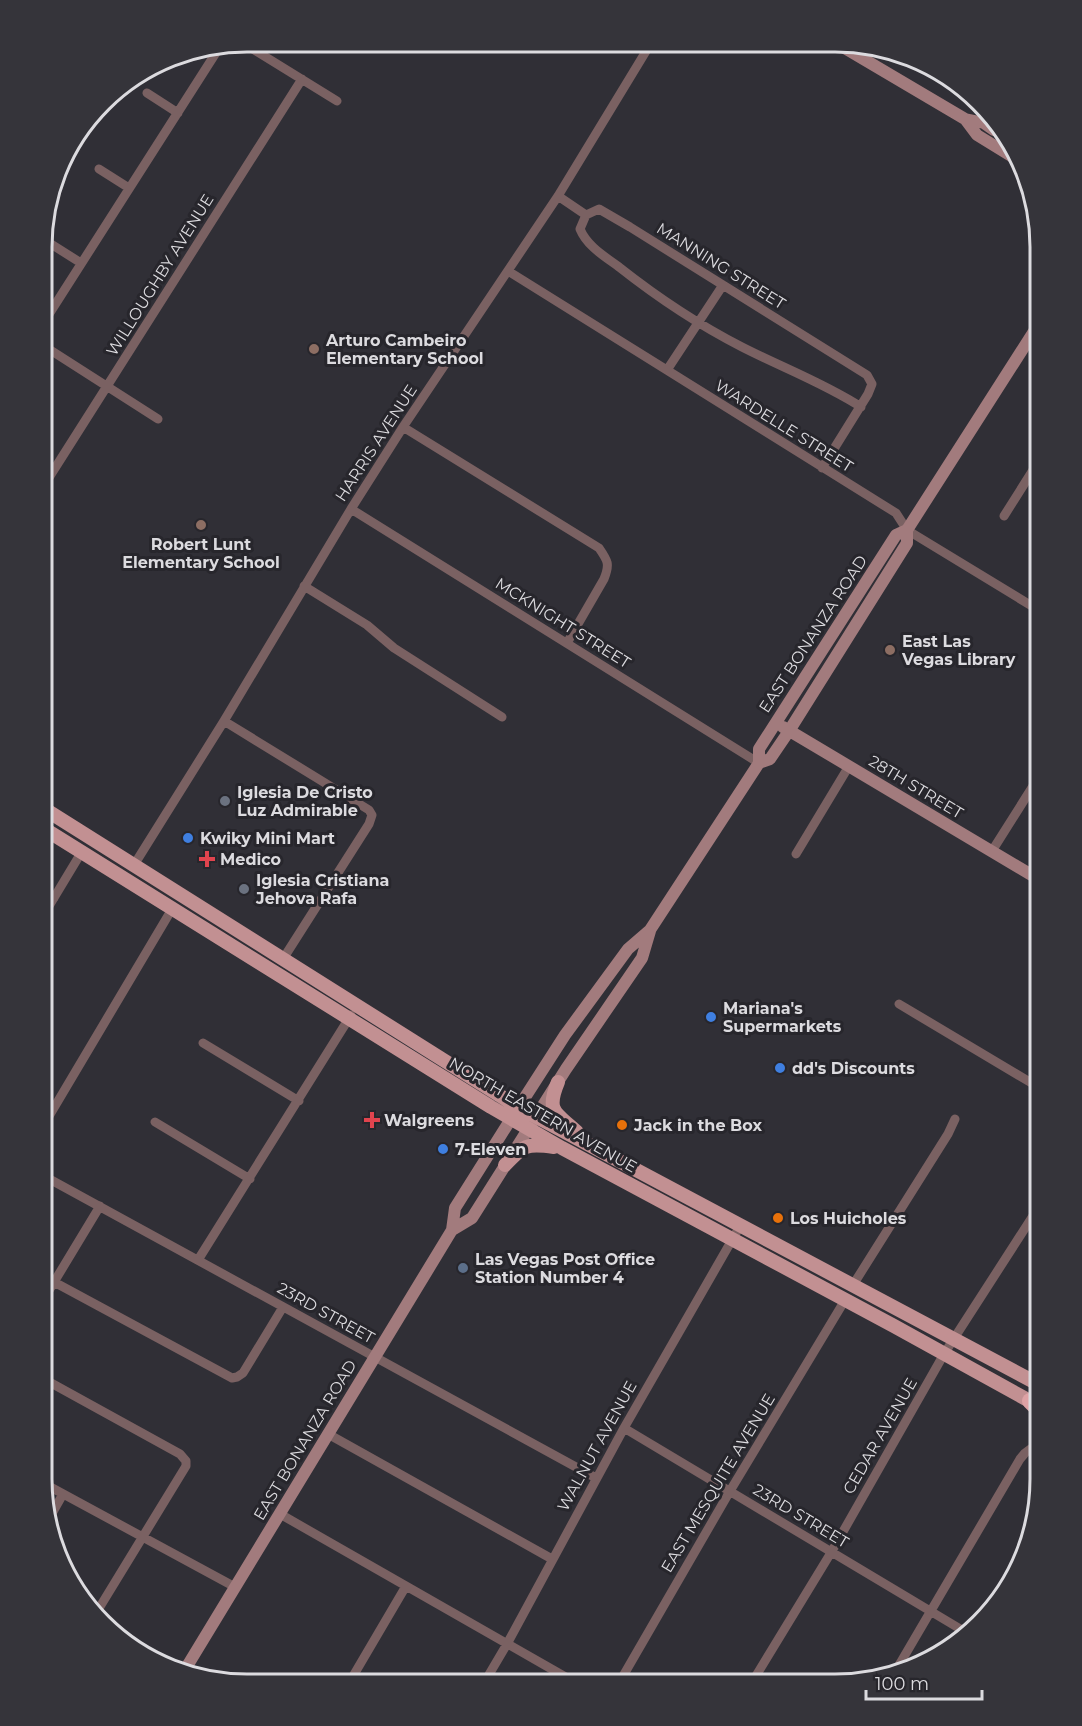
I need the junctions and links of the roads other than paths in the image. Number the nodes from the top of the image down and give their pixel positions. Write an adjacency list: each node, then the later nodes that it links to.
1 (645, 52): 14 (street, HARRIS AVENUE)
2 (259, 53): 5 (street)
3 (854, 54): 9 (main road)
4 (214, 55): 8 (street)
5 (302, 79): 7 (street); 25 (street, WILLOUGHBY AVENUE)
6 (147, 93): 8 (street)
7 (336, 101)
8 (178, 113): 13 (street)
9 (965, 119): 10 (main road); 11 (main road)
10 (984, 123)
11 (1004, 151)
12 (99, 169): 13 (street)
13 (129, 188): 17 (street)
14 (558, 196): 15 (street, MANNING STREET); 18 (street, HARRIS AVENUE)
15 (586, 215): 19 (street, MANNING STREET); 21 (street)
16 (52, 245): 17 (street)
17 (81, 263): 20 (street)
18 (508, 271): 24 (street, WARDELLE STREET); 28 (street, HARRIS AVENUE)
19 (723, 285): 21 (street); 26 (street, MANNING STREET)
20 (52, 308)
21 (698, 322): 24 (street); 26 (street)
22 (1030, 344): 34 (main road, EAST BONANZA ROAD)
23 (52, 351): 25 (street)
24 (667, 370): 29 (street, WARDELLE STREET)
25 (107, 387): 27 (street); 30 (street, WILLOUGHBY AVENUE)
26 (861, 407): 29 (street)
27 (158, 419)
28 (403, 427): 32 (street, HARRIS AVENUE); 37 (street)
29 (822, 468): 34 (street, WARDELLE STREET)
30 (52, 473)
31 (1030, 475): 33 (street)
32 (351, 509): 35 (street, HARRIS AVENUE); 37 (street, MCKNIGHT STREET)
33 (1004, 516)
34 (907, 530): 36 (street, WARDELLE STREET); 40 (main road, EAST BONANZA ROAD); 41 (main road, EAST BONANZA ROAD)
35 (304, 586): 38 (street); 39 (street, HARRIS AVENUE)
36 (1030, 604)
37 (567, 643): 42 (street, MCKNIGHT STREET)
38 (502, 717)
39 (224, 721): 51 (street, HARRIS AVENUE); 59 (street)
40 (776, 723): 41 (main road, 28TH STREET); 42 (main road, EAST BONANZA ROAD)
41 (789, 731): 42 (main road, EAST BONANZA ROAD); 43 (main road, 28TH STREET)
42 (759, 764): 56 (main road, EAST BONANZA ROAD)
43 (849, 766): 48 (main road, 28TH STREET); 50 (street)
44 (1030, 792): 48 (street)
45 (52, 814): 51 (main road, NORTH EASTERN AVENUE)
46 (52, 834): 47 (main road, NORTH EASTERN AVENUE)
47 (59, 839): 49 (main road, NORTH EASTERN AVENUE); 51 (main road)
48 (992, 851): 52 (main road, 28TH STREET)
49 (81, 853): 53 (street); 55 (main road, NORTH EASTERN AVENUE)
50 (796, 854)
51 (134, 865): 57 (main road, NORTH EASTERN AVENUE)
52 (1029, 874)
53 (54, 898): 54 (street)
54 (52, 901)
55 (172, 909): 57 (main road); 63 (main road, NORTH EASTERN AVENUE); 68 (street)
56 (650, 930): 58 (main road, EAST BONANZA ROAD); 60 (main road, EAST BONANZA ROAD)
57 (242, 934): 59 (main road, NORTH EASTERN AVENUE)
58 (628, 949): 60 (main road); 69 (main road, EAST BONANZA ROAD)
59 (283, 959): 62 (main road, NORTH EASTERN AVENUE)
60 (616, 996): 65 (main road, EAST BONANZA ROAD)
61 (899, 1004): 66 (street)
62 (357, 1005): 63 (street); 69 (main road, NORTH EASTERN AVENUE)
63 (349, 1018): 67 (street); 69 (main road, NORTH EASTERN AVENUE)
64 (203, 1043): 67 (street)
65 (558, 1082): 72 (main road, EAST BONANZA ROAD); 74 (main road)
66 (1029, 1082)
67 (299, 1101): 76 (street)
68 (52, 1111)
69 (515, 1113): 72 (main road, NORTH EASTERN AVENUE); 83 (main road, EAST BONANZA ROAD)
70 (955, 1119): 88 (street)
71 (155, 1122): 76 (street)
72 (532, 1123): 73 (main road, NORTH EASTERN AVENUE); 74 (main road, NORTH EASTERN AVENUE); 75 (main road, EAST BONANZA ROAD)
73 (562, 1148): 75 (main road); 78 (main road, NORTH EASTERN AVENUE)
74 (594, 1148): 79 (main road, NORTH EASTERN AVENUE)
75 (505, 1165): 83 (main road, EAST BONANZA ROAD)
76 (250, 1179): 85 (street)
77 (52, 1180): 80 (street, 23RD STREET)
78 (654, 1197): 79 (main road); 84 (main road, NORTH EASTERN AVENUE)
79 (701, 1205): 82 (main road, NORTH EASTERN AVENUE)
80 (100, 1206): 85 (street, 23RD STREET); 86 (street)
81 (1029, 1222): 91 (street, CEDAR AVENUE)
82 (740, 1226): 84 (street, WALNUT AVENUE); 88 (main road, NORTH EASTERN AVENUE)
83 (452, 1230): 93 (main road, EAST BONANZA ROAD)
84 (732, 1239): 89 (main road, NORTH EASTERN AVENUE); 97 (street, WALNUT AVENUE)
85 (198, 1260): 90 (street, 23RD STREET)
86 (54, 1282): 87 (street); 90 (street)
87 (52, 1285)
88 (853, 1285): 91 (main road, NORTH EASTERN AVENUE)
89 (845, 1300): 92 (main road, NORTH EASTERN AVENUE); 102 (street, EAST MESQUITE AVENUE)
90 (284, 1306): 93 (street, 23RD STREET)
91 (954, 1339): 92 (street, CEDAR AVENUE); 94 (main road, NORTH EASTERN AVENUE)
92 (944, 1354): 96 (main road, NORTH EASTERN AVENUE); 107 (street, CEDAR AVENUE)
93 (375, 1357): 98 (main road, EAST BONANZA ROAD); 100 (street, 23RD STREET)
94 (1029, 1379)
95 (52, 1384): 106 (street)
96 (1029, 1402)
97 (624, 1428): 100 (street, WALNUT AVENUE); 102 (street, 23RD STREET)
98 (328, 1434): 105 (main road, EAST BONANZA ROAD); 108 (street)
99 (1029, 1450): 112 (street)
100 (596, 1478): 108 (street, WALNUT AVENUE)
101 (53, 1488): 103 (street)
102 (730, 1491): 107 (street, 23RD STREET); 120 (street, EAST MESQUITE AVENUE)
103 (63, 1494): 104 (street); 106 (street)
104 (55, 1508)
105 (280, 1514): 109 (street); 110 (main road, EAST BONANZA ROAD)
106 (143, 1537): 110 (street); 111 (street)
107 (832, 1551): 112 (street, 23RD STREET); 121 (street, CEDAR AVENUE)
108 (552, 1559): 114 (street, WALNUT AVENUE)
109 (406, 1586): 114 (street); 117 (street)
110 (235, 1587): 116 (main road, EAST BONANZA ROAD)
111 (101, 1606)
112 (930, 1611): 113 (street, 23RD STREET); 115 (street)
113 (959, 1628)
114 (507, 1644): 118 (street, WALNUT AVENUE); 119 (street)
115 (901, 1662)
116 (188, 1664)
117 (354, 1674)
118 (489, 1674)
119 (560, 1674)
120 (624, 1674)
121 (757, 1674)

